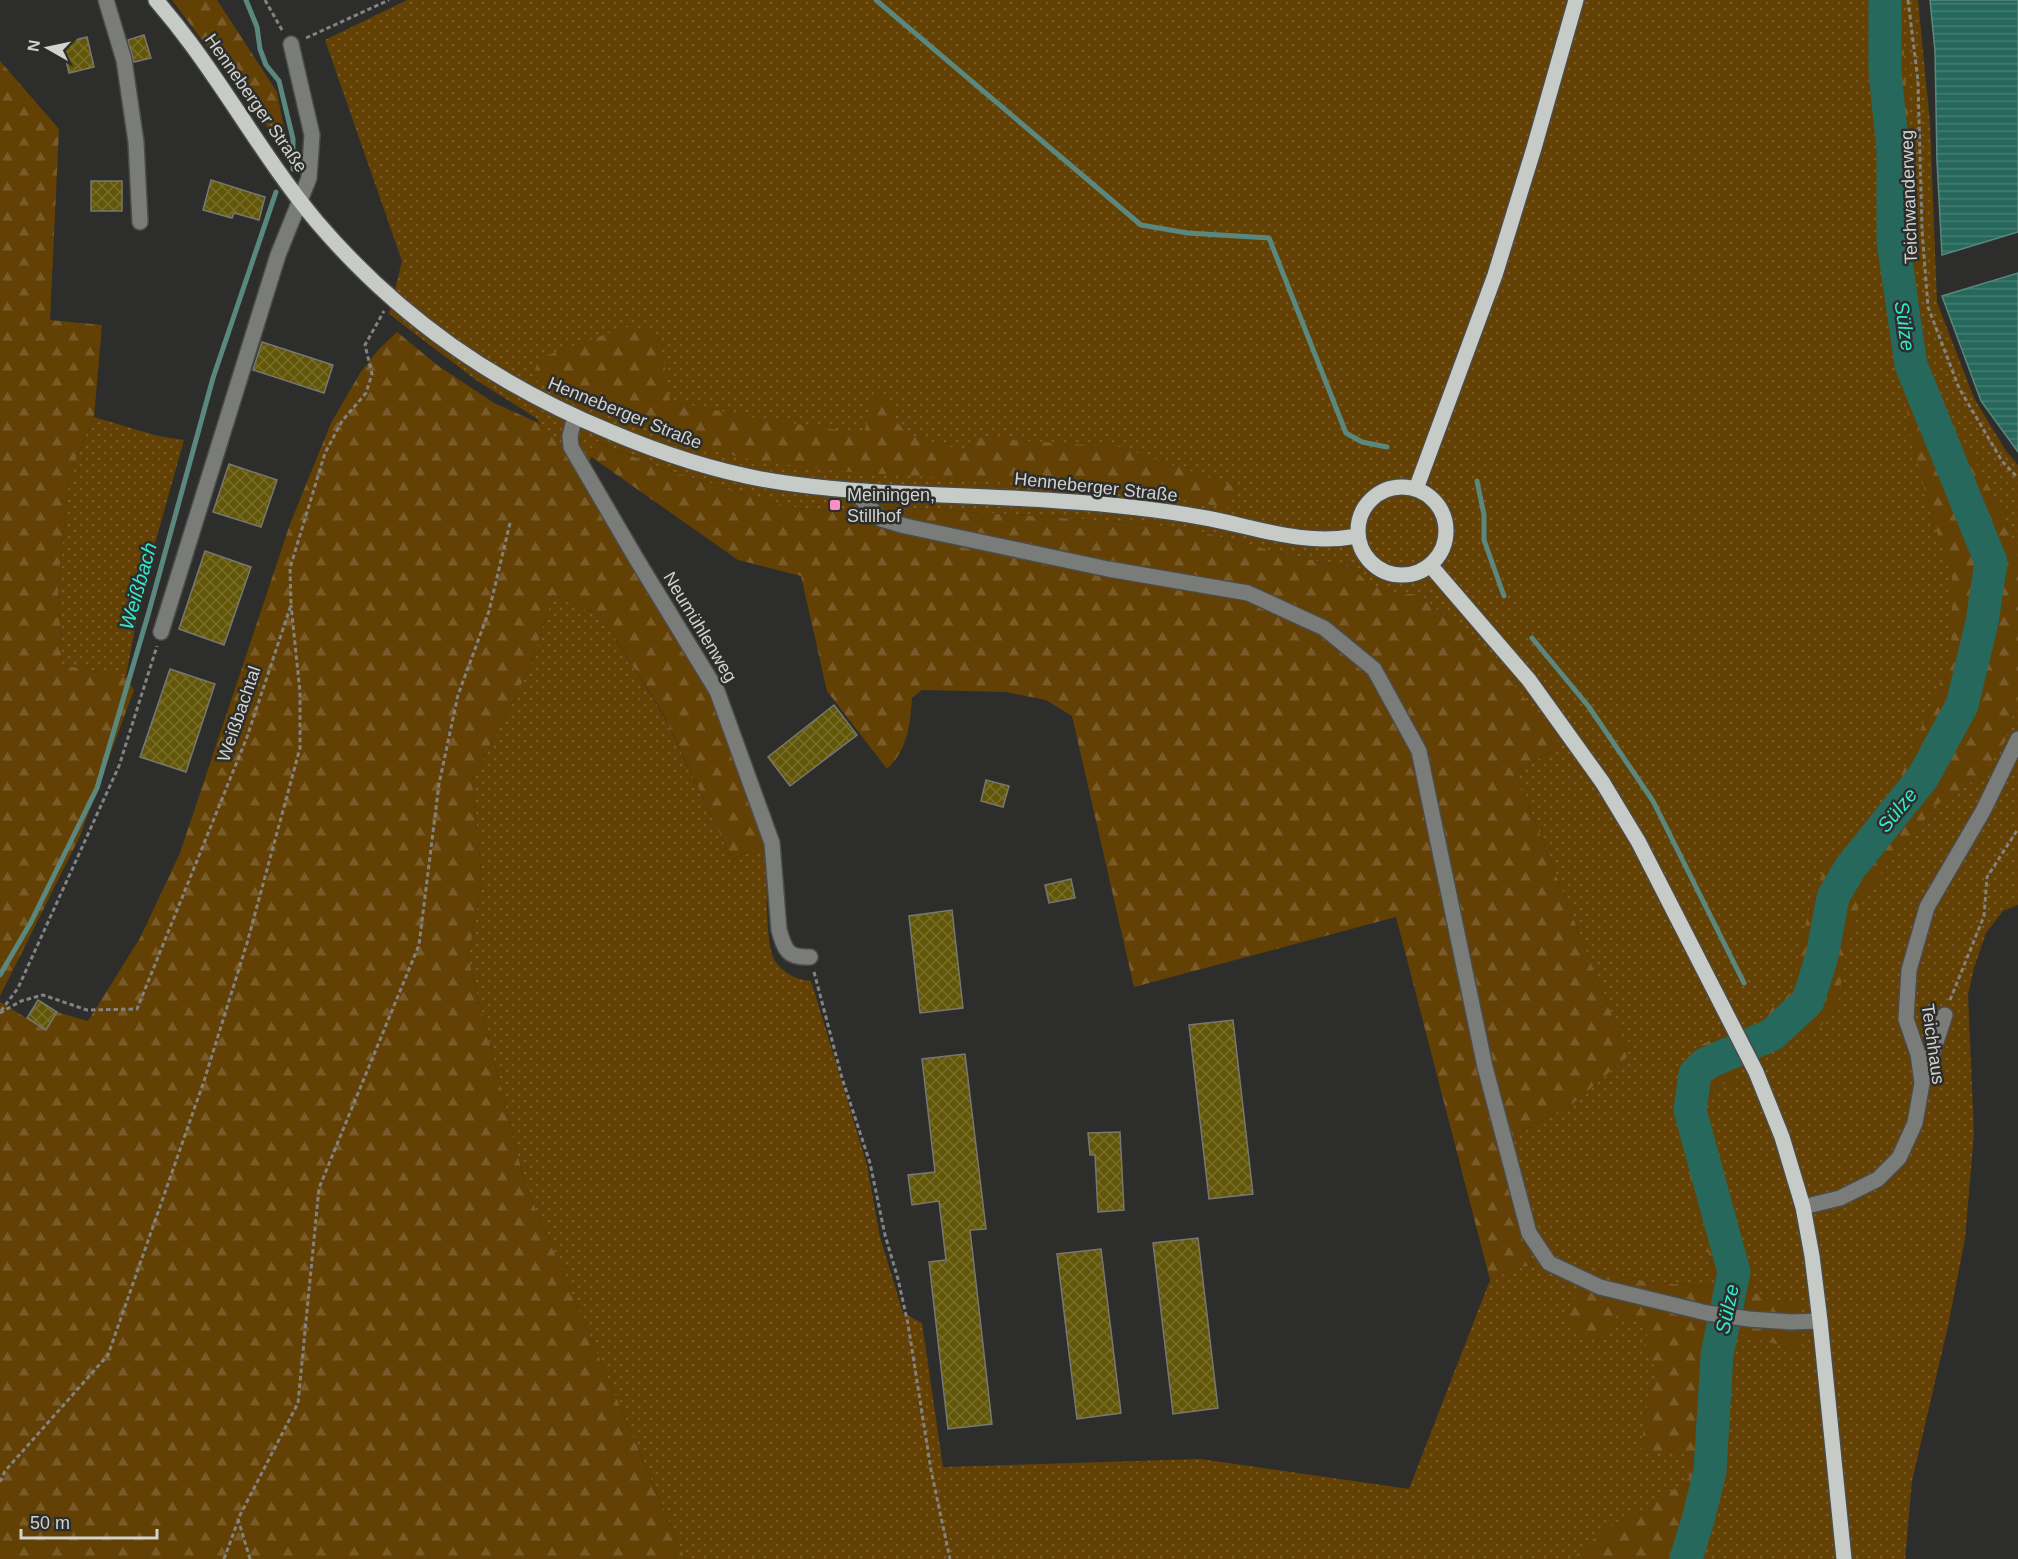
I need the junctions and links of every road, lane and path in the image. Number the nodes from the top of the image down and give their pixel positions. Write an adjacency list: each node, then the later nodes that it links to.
1 (106, 0): 9 (street)
2 (156, 0): 8 (main road, Henneberger Straße)
3 (265, 0): 7 (path)
4 (389, 0): 7 (path)
5 (1576, 0): 14 (main road)
6 (1908, 0): 12 (path, Teichwanderweg)
7 (291, 44): 8 (street)
8 (299, 200): 10 (main road, Henneberger Straße); 19 (street)
9 (140, 222)
10 (391, 298): 11 (main road, Henneberger Straße); 18 (path, Weißbachtal)
11 (575, 416): 13 (main road, Henneberger Straße); 22 (street, Neumühlenweg)
12 (2018, 478)
13 (853, 489): 16 (main road, Henneberger Straße); 27 (street)
14 (1416, 489): 16 (main road); 17 (main road)
15 (510, 523): 29 (path)
16 (1358, 537): 17 (main road)
17 (1430, 565): 26 (main road)
18 (291, 605): 23 (path, Weißbachtal); 28 (path)
19 (161, 632): 23 (path)
20 (2018, 739): 25 (street, Teichhaus)
21 (2018, 829): 24 (path)
22 (810, 957): 32 (path)
23 (0, 1012)
24 (1945, 1015): 25 (street)
25 (1922, 1083): 26 (street, Teichhaus)
26 (1803, 1207): 27 (main road)
27 (1820, 1321): 33 (main road)
28 (0, 1482)
29 (238, 1519): 30 (path); 31 (path)
30 (224, 1559)
31 (250, 1559)
32 (950, 1559)
33 (1844, 1559)

